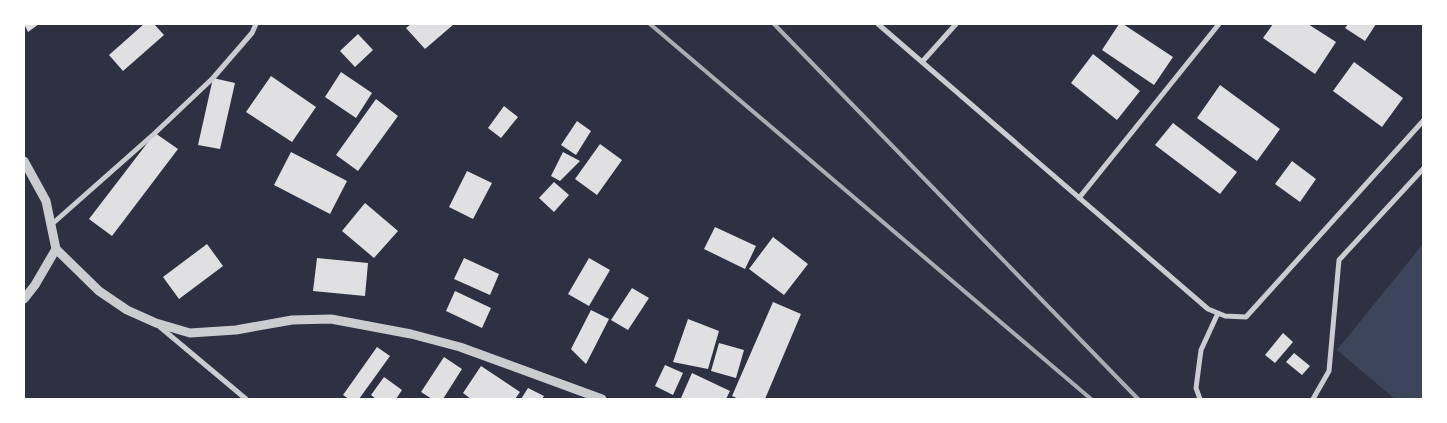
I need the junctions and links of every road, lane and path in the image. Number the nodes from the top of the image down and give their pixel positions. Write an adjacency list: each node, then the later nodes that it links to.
1 (256, 24): 10 (street)
2 (878, 24): 5 (street)
3 (956, 24): 5 (street)
4 (1218, 24): 9 (street)
5 (922, 62): 9 (street)
6 (1423, 121): 13 (street)
7 (24, 161): 10 (street)
8 (1423, 169): 18 (street)
9 (1079, 198): 13 (street)
10 (51, 225): 11 (street)
11 (56, 249): 12 (street); 14 (street)
12 (24, 299)
13 (1218, 313): 17 (street)
14 (156, 323): 15 (street); 16 (street)
15 (246, 399)
16 (602, 399)
17 (1200, 399)
18 (1314, 399)

